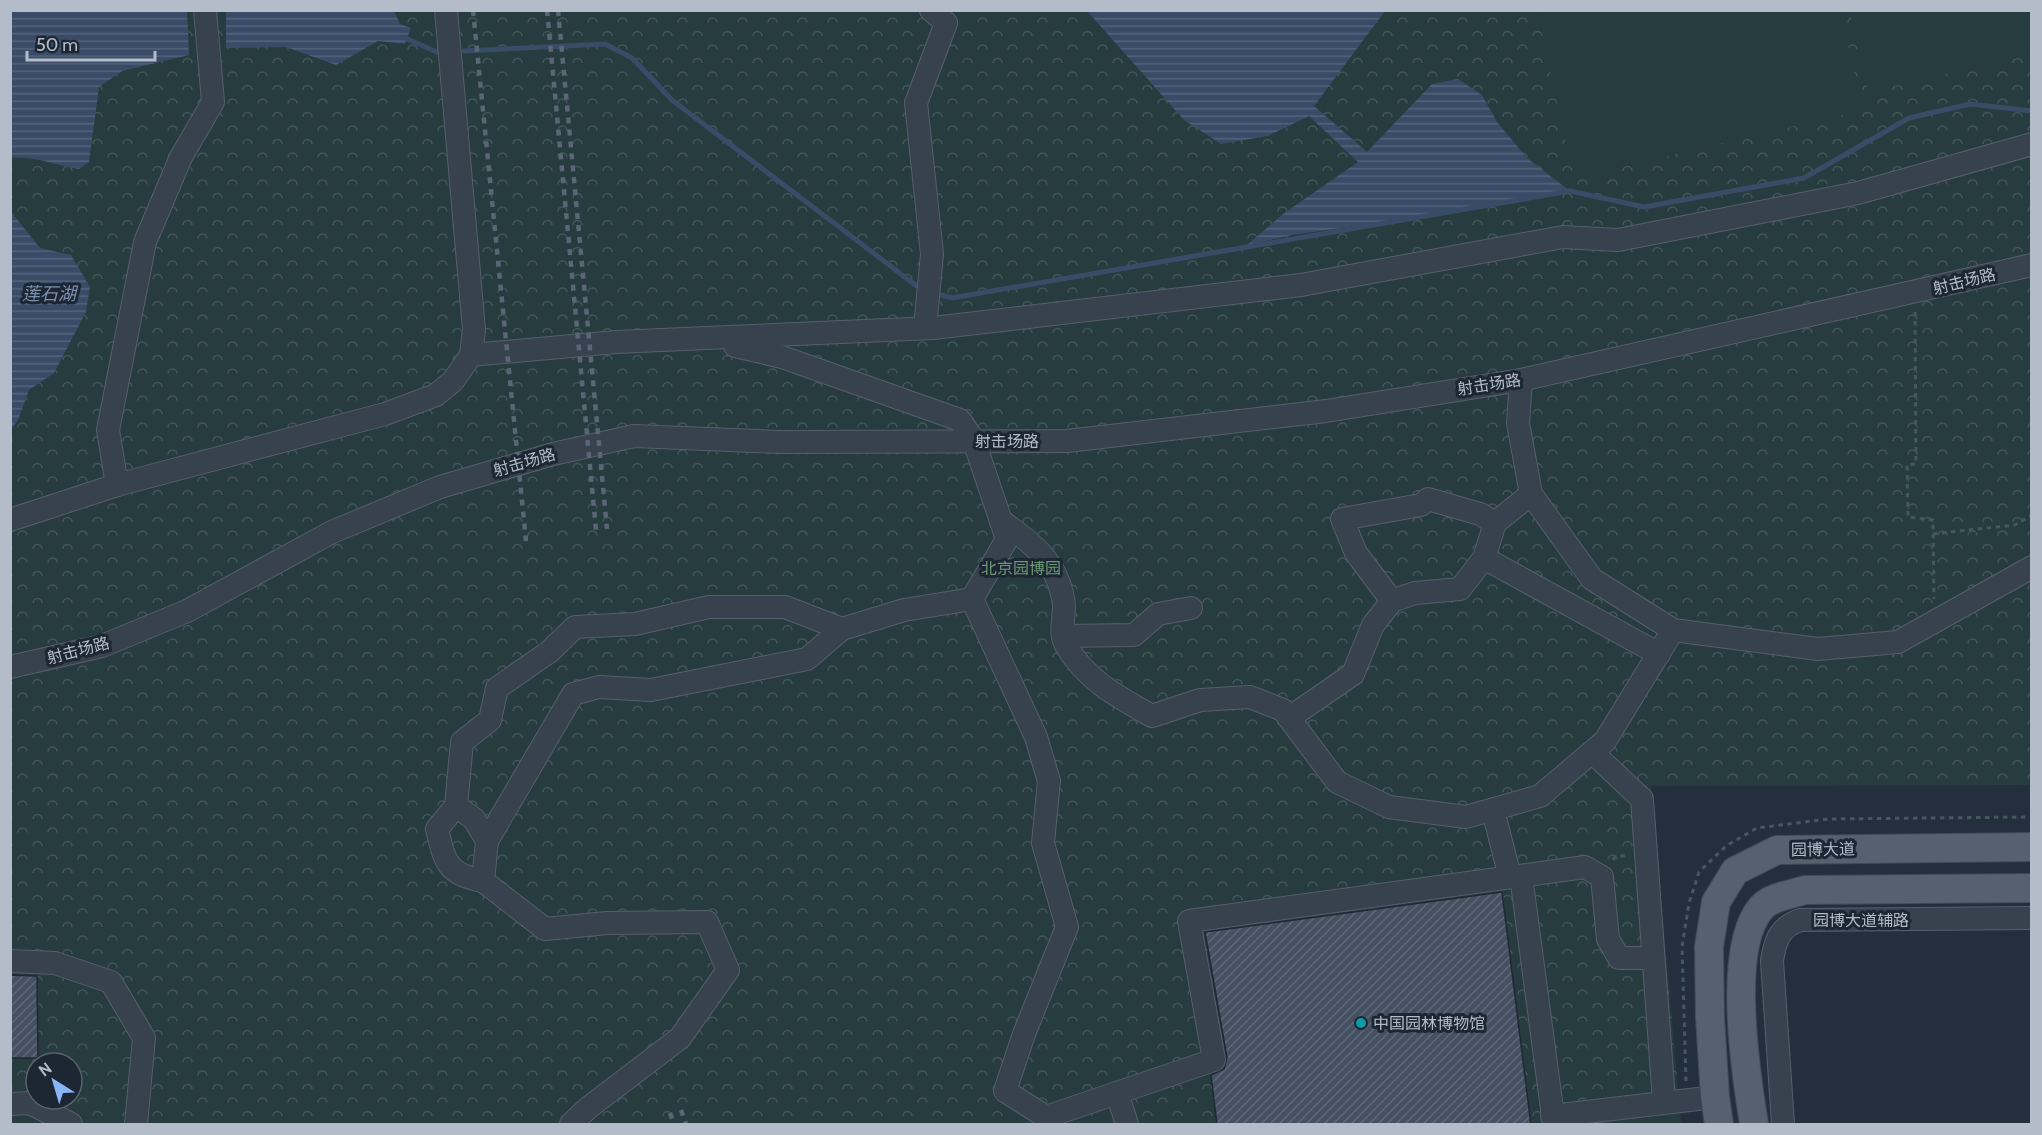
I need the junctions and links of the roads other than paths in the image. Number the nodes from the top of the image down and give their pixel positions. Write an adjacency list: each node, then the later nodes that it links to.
1 (205, 10): 11 (street)
2 (446, 10): 8 (street)
3 (931, 10): 6 (street)
4 (2031, 144): 6 (street)
5 (2031, 265): 9 (street, 射击场路)
6 (925, 328): 7 (street)
7 (709, 339): 8 (street); 10 (street)
8 (471, 354): 11 (street)
9 (1521, 380): 10 (street, 射击场路); 12 (street)
10 (974, 441): 14 (street); 25 (street, 射击场路)
11 (117, 485): 13 (street)
12 (1531, 494): 15 (street); 22 (street)
13 (10, 519)
14 (1001, 521): 18 (street); 23 (street)
15 (1494, 523): 16 (street); 19 (street)
16 (1485, 558): 19 (street); 24 (street)
17 (2031, 567): 22 (street)
18 (972, 599): 21 (street); 44 (street)
19 (1392, 601): 26 (street)
20 (1191, 608): 23 (street)
21 (842, 629): 28 (street); 30 (street)
22 (1673, 630): 24 (street)
23 (1063, 636): 26 (street)
24 (1659, 654): 27 (street)
25 (10, 667)
26 (1289, 718): 29 (street)
27 (1592, 752): 29 (street); 38 (street)
28 (456, 806): 30 (street); 34 (street)
29 (1493, 810): 33 (street)
30 (487, 842): 34 (street)
31 (2031, 847): 32 (main road, 园博大道)
32 (1863, 849): 36 (main road); 41 (main road, 园博大道)
33 (1516, 876): 38 (street); 40 (street); 45 (street)
34 (483, 882): 48 (street)
35 (2031, 888): 36 (main road)
36 (1857, 890): 51 (main road)
37 (2031, 918): 52 (street, 园博大道辅路)
38 (1653, 958): 42 (street)
39 (10, 961): 47 (street)
40 (1117, 1093): 44 (street); 49 (street)
41 (1715, 1097): 42 (street); 50 (main road, 园博大道)
42 (1664, 1101): 45 (street)
43 (10, 1104): 46 (street)
44 (1053, 1120)
45 (1553, 1120)
46 (71, 1125)
47 (136, 1125)
48 (571, 1125)
49 (1127, 1125)
50 (1719, 1125)
51 (1754, 1125)
52 (1783, 1125)

